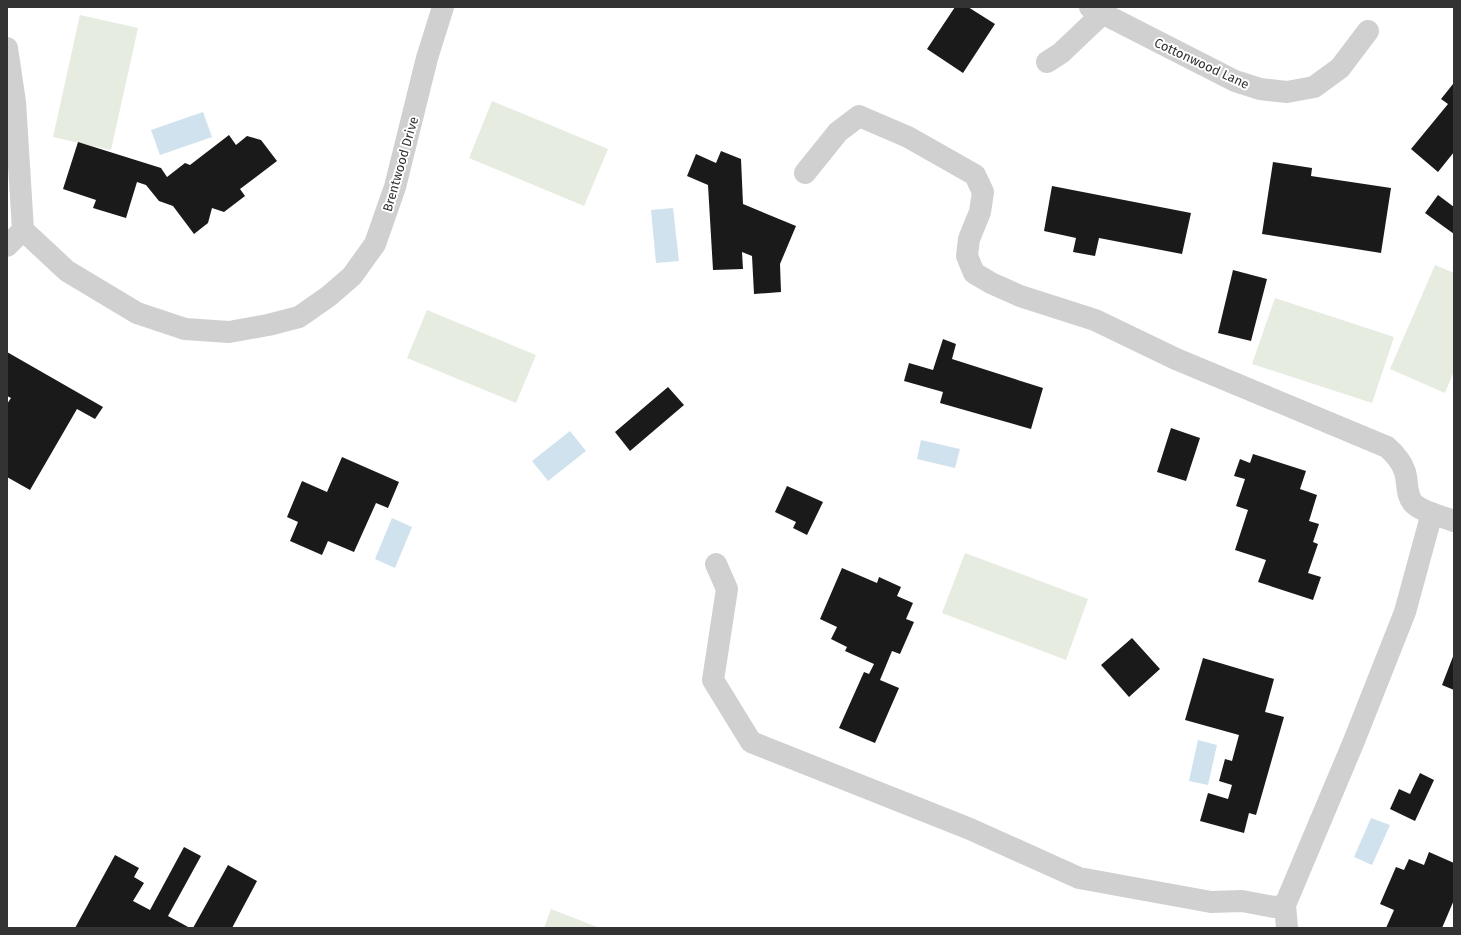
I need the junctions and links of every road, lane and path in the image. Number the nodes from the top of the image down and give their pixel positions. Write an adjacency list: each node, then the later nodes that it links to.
1 (443, 7): 7 (street, Brentwood Drive)
2 (1096, 10): 3 (street, Cottonwood Lane); 5 (street)
3 (1368, 31)
4 (7, 48): 7 (street)
5 (1047, 62)
6 (805, 174): 9 (street)
7 (23, 230): 8 (street)
8 (7, 246)
9 (1432, 513): 10 (street); 12 (street)
10 (1454, 521)
11 (716, 564): 12 (street)
12 (1285, 905): 13 (street)
13 (1287, 928)

